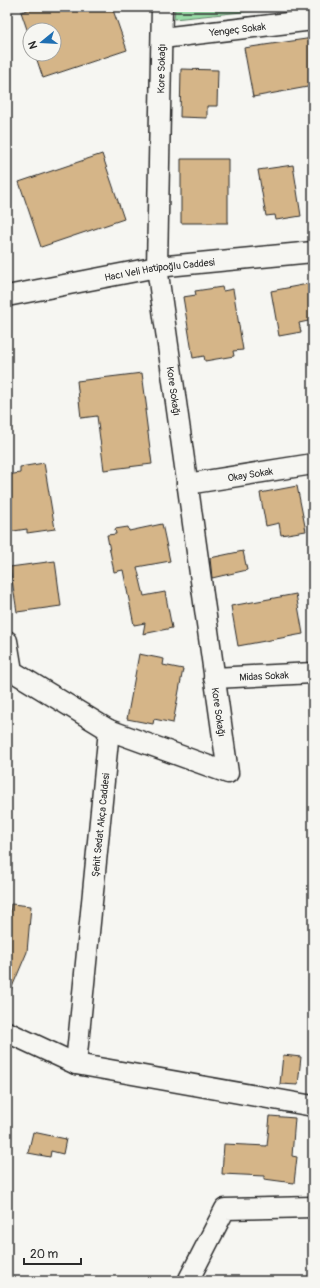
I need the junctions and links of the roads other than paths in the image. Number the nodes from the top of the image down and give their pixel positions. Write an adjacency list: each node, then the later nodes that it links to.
1 (162, 7): 3 (street, Kore Sokağı)
2 (313, 20): 3 (street, Yengeç Sokak)
3 (162, 38): 5 (street, Kore Sokağı)
4 (313, 252): 5 (street, Hacı Veli Hatipoğlu Caddesi)
5 (157, 268): 6 (street, Hacı Veli Hatipoğlu Caddesi); 8 (street, Kore Sokağı)
6 (7, 296)
7 (313, 464): 8 (street, Okay Sokak)
8 (187, 484): 11 (street, Kore Sokağı)
9 (7, 641): 12 (street)
10 (313, 673): 11 (street, Midas Sokak)
11 (214, 678): 12 (street, Kore Sokağı)
12 (109, 730): 14 (street, Şehit Sedat Akça Caddesi)
13 (7, 1032): 14 (street)
14 (76, 1064): 15 (street)
15 (313, 1106)
16 (313, 1207): 17 (street)
17 (188, 1281)

